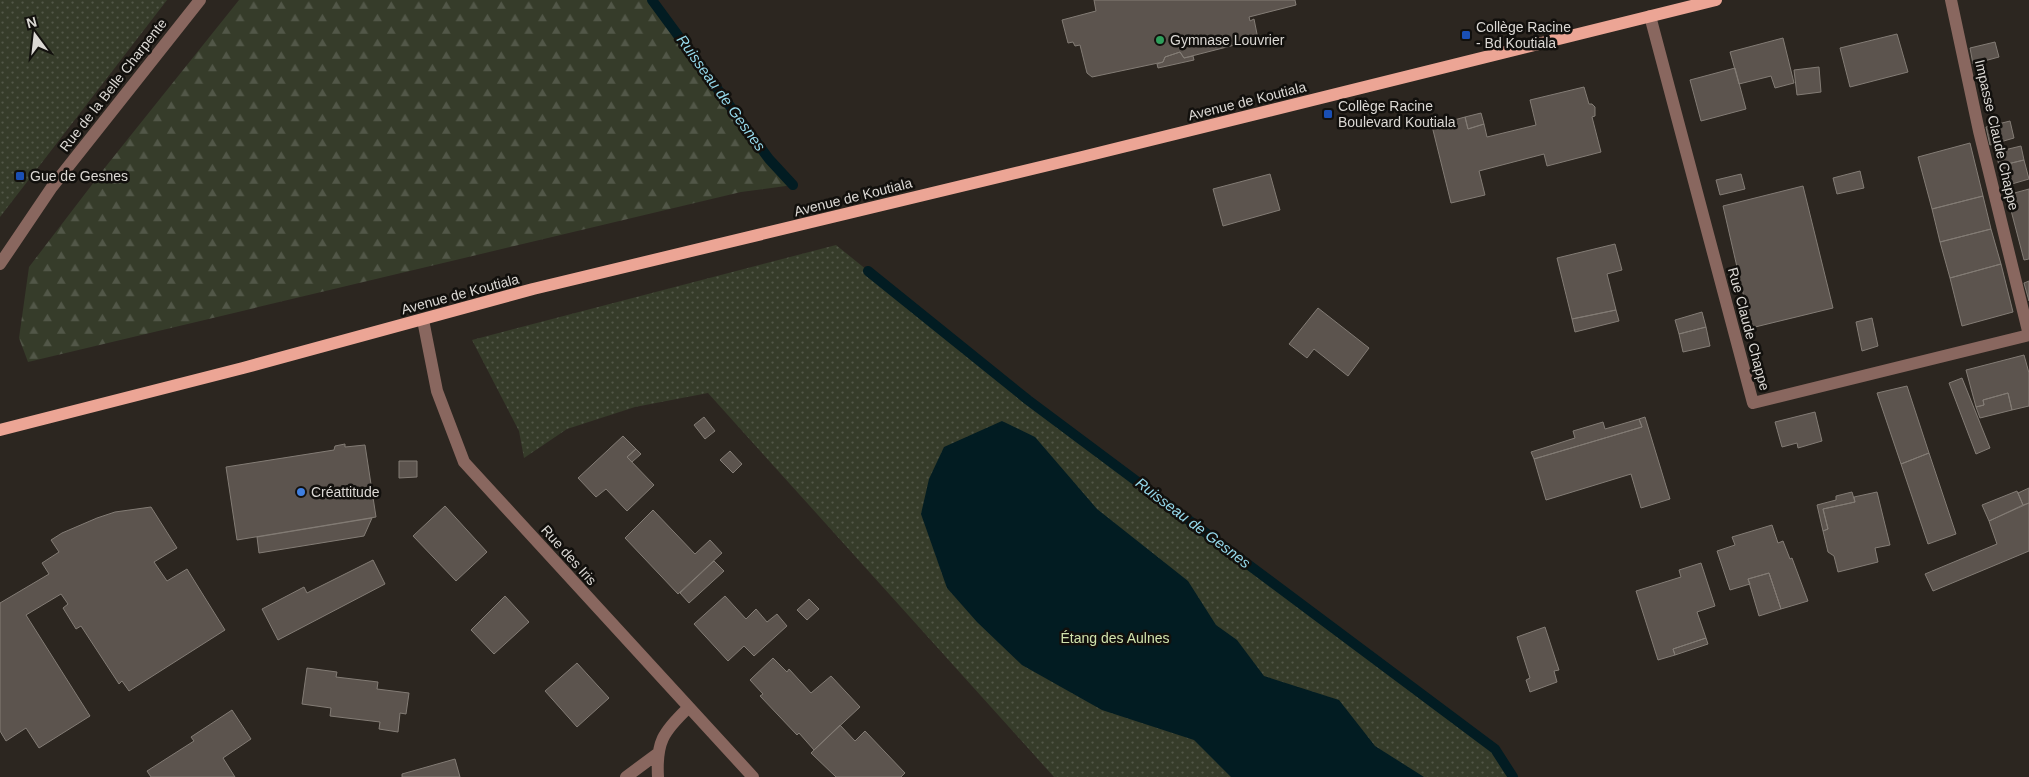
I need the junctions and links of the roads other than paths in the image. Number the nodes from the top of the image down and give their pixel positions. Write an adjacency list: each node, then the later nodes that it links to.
1 (200, 0): 5 (street, Rue de la Belle Charpente)
2 (1716, 0): 4 (main road, Avenue de Koutiala)
3 (1951, 0): 7 (street, Impasse Claude Chappe)
4 (1650, 16): 6 (main road, Avenue de Koutiala); 7 (street, Rue Claude Chappe)
5 (0, 264)
6 (423, 320): 8 (main road, Avenue de Koutiala); 9 (street, Rue des Iris)
7 (2029, 335)
8 (0, 430)
9 (688, 708): 10 (street); 13 (street, Rue des Iris)
10 (657, 754): 11 (street); 12 (street)
11 (626, 777)
12 (658, 777)
13 (753, 777)

